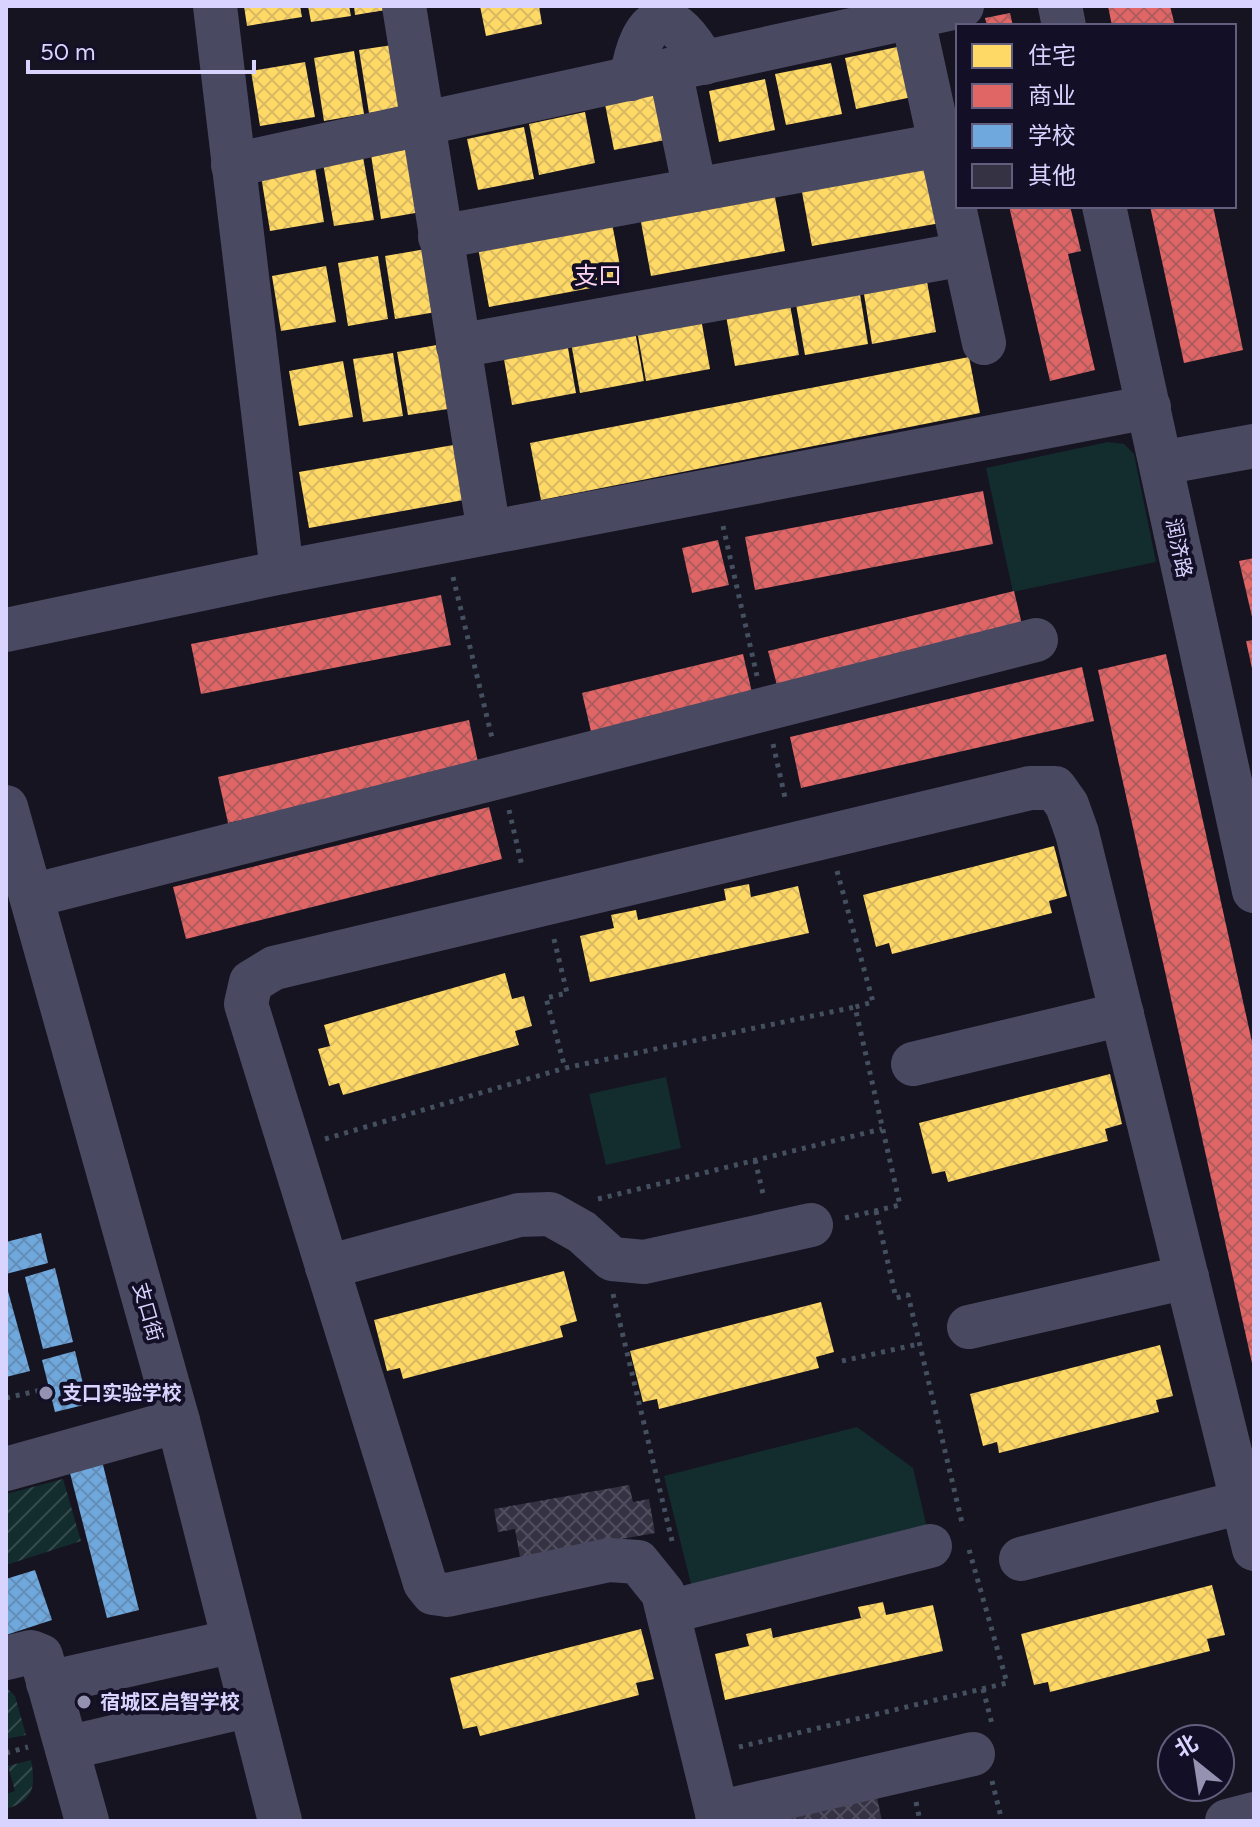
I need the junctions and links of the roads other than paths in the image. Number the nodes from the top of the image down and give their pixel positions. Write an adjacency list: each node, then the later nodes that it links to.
1 (215, 6): 9 (street)
2 (404, 6): 7 (street)
3 (962, 6): 4 (street)
4 (911, 11): 6 (street); 8 (street)
5 (662, 12): 6 (street); 6 (street)
6 (668, 71): 7 (street); 10 (street)
7 (422, 125): 9 (street); 12 (street)
8 (940, 145): 10 (street); 13 (street)
9 (233, 165): 20 (street)
10 (695, 190): 12 (street)
11 (1104, 208): 16 (street, 润济路)
12 (440, 237): 15 (street)
13 (964, 254): 14 (street); 15 (street)
14 (984, 343)
15 (458, 346): 19 (street)
16 (1149, 407): 18 (street, 润济路); 19 (street)
17 (1254, 446): 18 (street)
18 (1161, 463): 24 (street, 润济路)
19 (489, 532): 20 (street)
20 (282, 572): 21 (street)
21 (6, 630)
22 (1036, 640): 25 (street)
23 (6, 807): 25 (street, 支口街)
24 (1254, 891)
25 (31, 896): 32 (street, 支口街)
26 (1122, 1014): 27 (street); 29 (street); 30 (street)
27 (913, 1064)
28 (811, 1225): 29 (street)
29 (327, 1267): 38 (street)
30 (1187, 1277): 31 (street); 34 (street)
31 (969, 1327)
32 (178, 1421): 33 (street); 39 (street, 支口街)
33 (6, 1469)
34 (1242, 1502): 36 (street); 37 (street)
35 (930, 1546): 38 (street)
36 (1254, 1549)
37 (1021, 1559)
38 (678, 1609): 46 (street)
39 (234, 1641): 41 (street); 42 (street, 支口街)
40 (6, 1658): 41 (street)
41 (48, 1683): 43 (street)
42 (250, 1705): 43 (street); 48 (street, 支口街)
43 (67, 1748): 47 (street)
44 (973, 1754): 46 (street)
45 (1254, 1814): 49 (street)
46 (718, 1817)
47 (87, 1821)
48 (280, 1821)
49 (1227, 1821)

